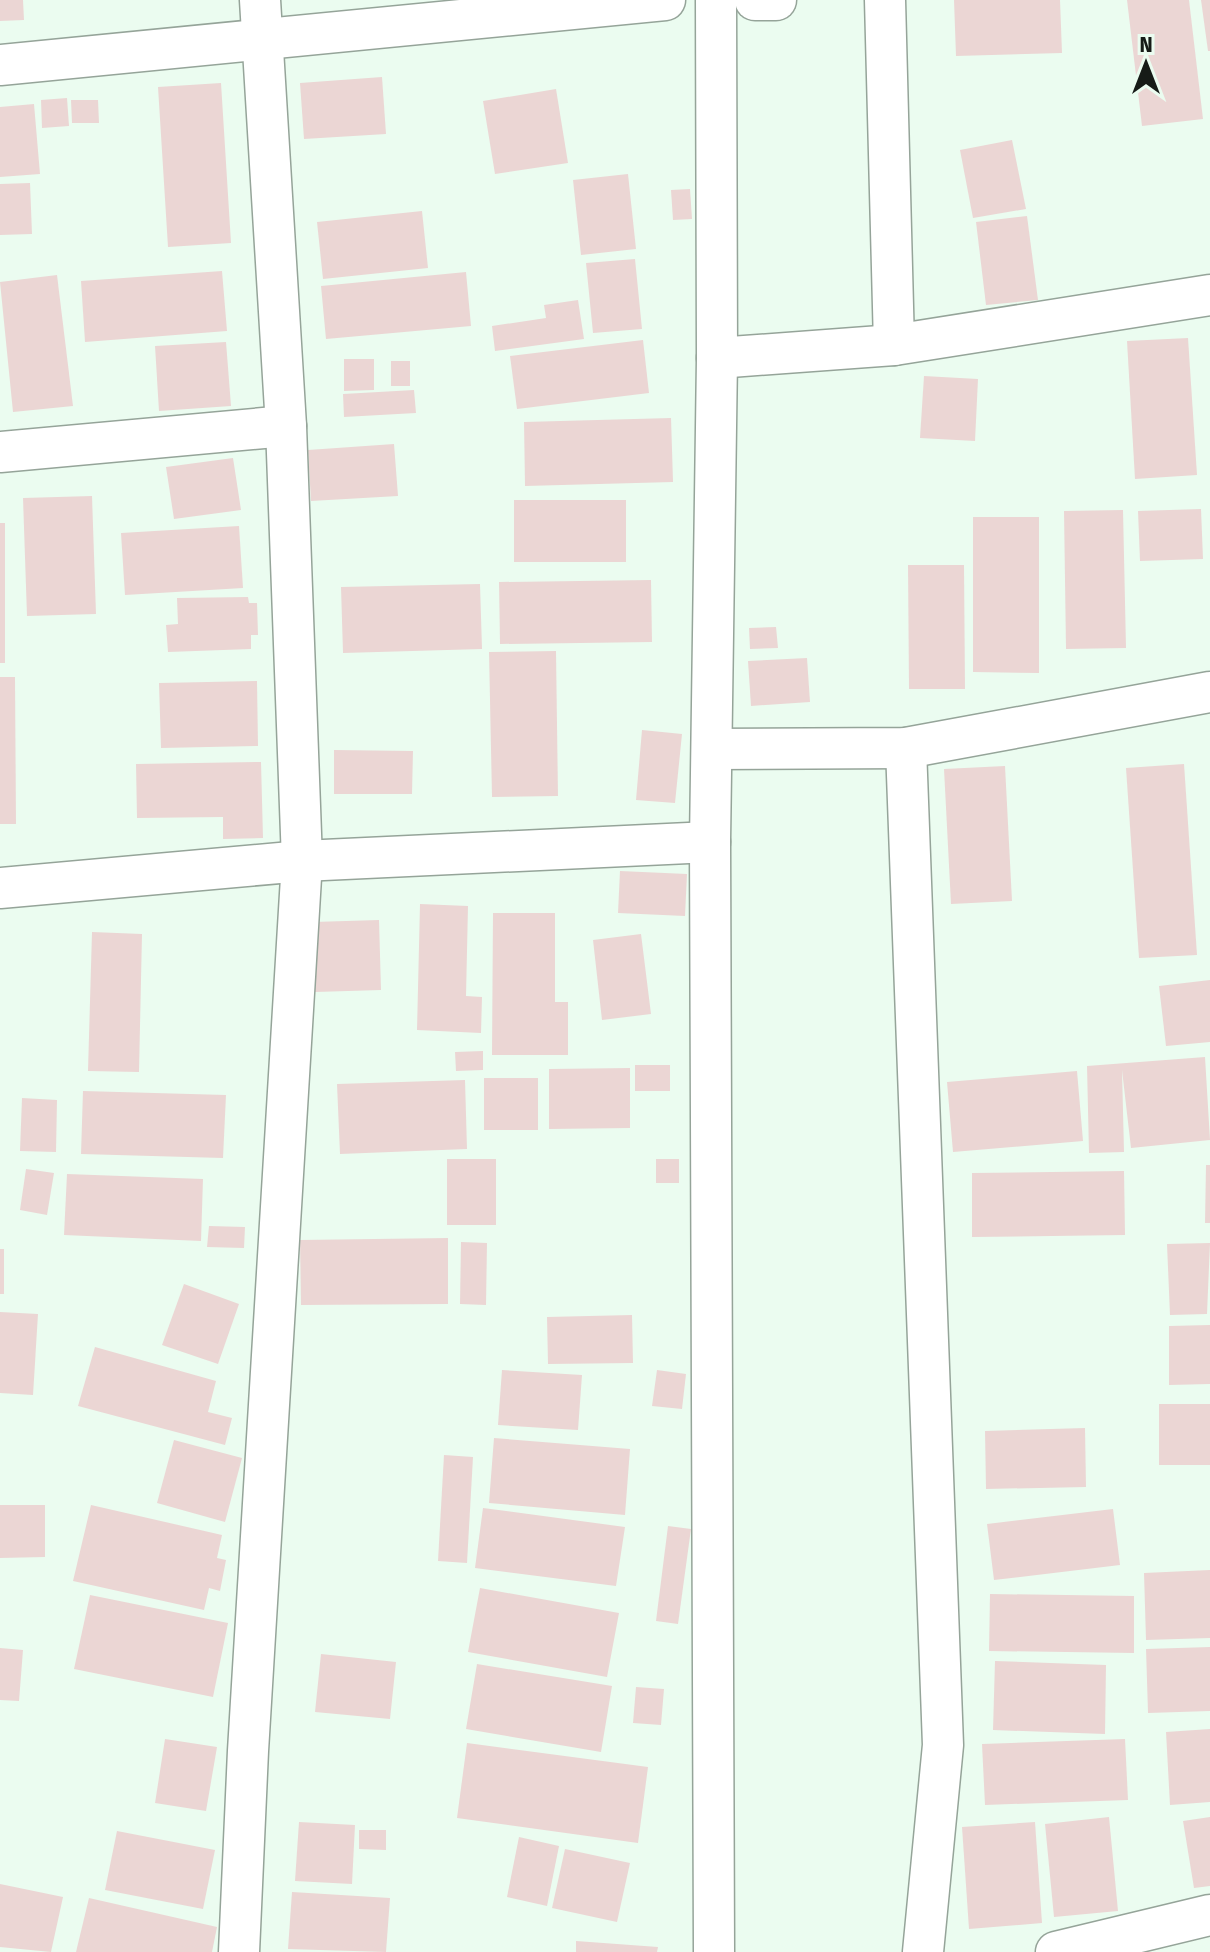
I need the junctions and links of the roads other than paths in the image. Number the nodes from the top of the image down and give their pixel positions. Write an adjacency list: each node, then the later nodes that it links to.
1 (260, 0): 7 (street)
2 (665, 0): 7 (street)
3 (716, 0): 11 (street)
4 (755, 0): 5 (street)
5 (776, 0)
6 (885, 0): 10 (street)
7 (263, 42): 8 (street); 12 (street)
8 (0, 65)
9 (1210, 295): 10 (street)
10 (894, 345): 11 (street)
11 (717, 358): 16 (street)
12 (286, 426): 13 (street); 18 (street)
13 (0, 452)
14 (1210, 692): 15 (street)
15 (906, 748): 16 (street); 23 (street)
16 (712, 749): 17 (street)
17 (710, 842): 18 (street); 22 (street)
18 (302, 861): 19 (street); 21 (street)
19 (0, 888)
20 (1210, 1915): 24 (street)
21 (239, 1952)
22 (714, 1952)
23 (923, 1952)
24 (1056, 1952)

